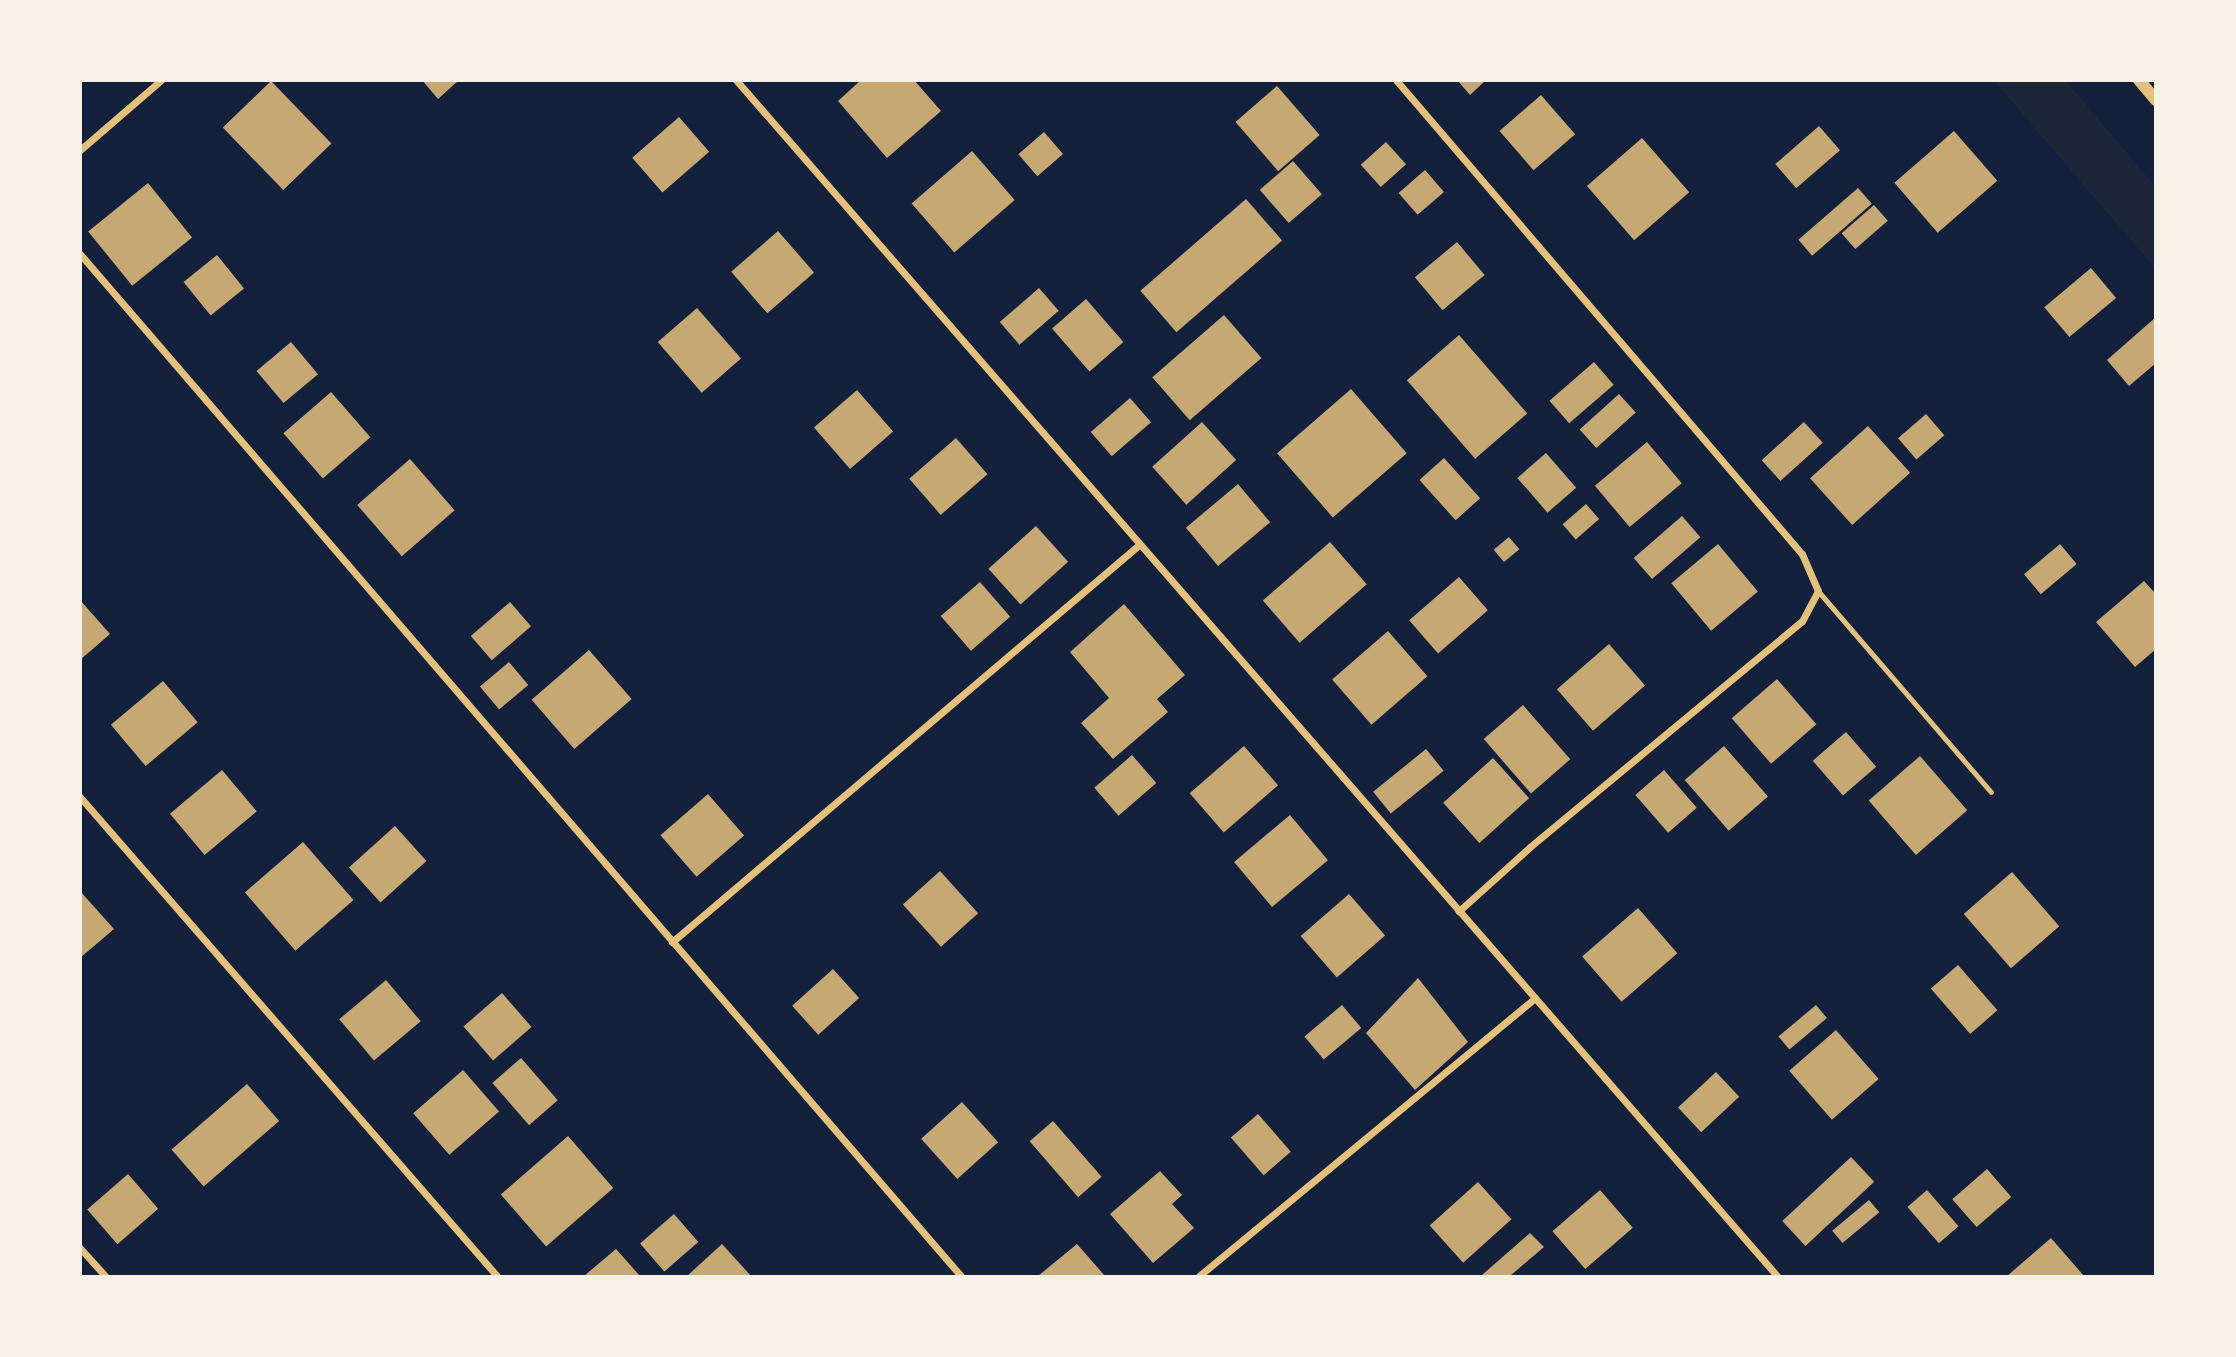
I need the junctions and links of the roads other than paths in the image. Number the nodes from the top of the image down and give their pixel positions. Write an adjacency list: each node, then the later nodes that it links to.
1 (161, 80): 6 (street)
2 (736, 80): 8 (street)
3 (1396, 80): 9 (street)
4 (2139, 80): 5 (street)
5 (2155, 100)
6 (80, 150)
7 (80, 254): 13 (street)
8 (1140, 544): 12 (street); 13 (street)
9 (1818, 591): 10 (lane); 12 (street)
10 (1992, 792)
11 (80, 797): 17 (street)
12 (1459, 911): 14 (street)
13 (672, 942): 18 (street)
14 (1535, 998): 19 (street); 20 (street)
15 (80, 1248): 16 (street)
16 (105, 1276)
17 (497, 1276)
18 (961, 1276)
19 (1199, 1276)
20 (1777, 1276)

